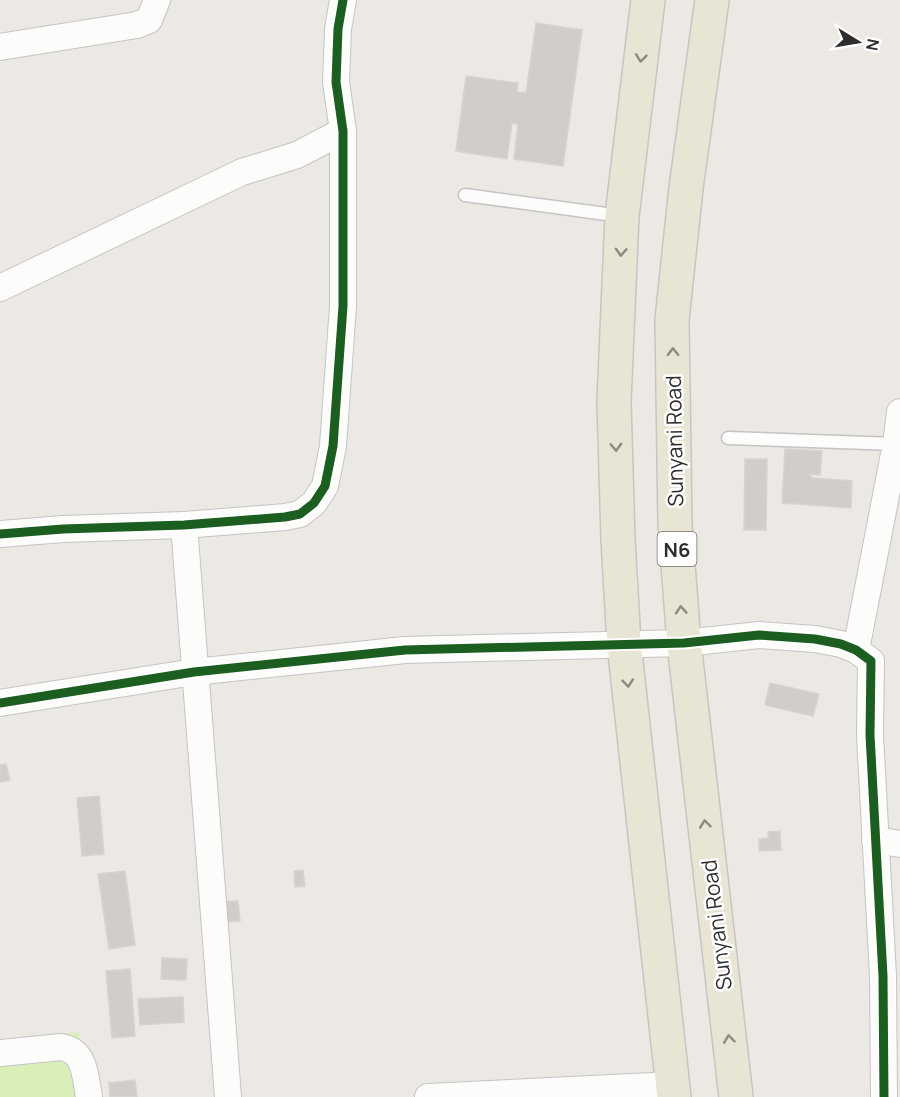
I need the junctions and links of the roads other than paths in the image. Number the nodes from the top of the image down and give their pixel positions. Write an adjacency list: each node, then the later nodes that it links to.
1 (158, 0): 5 (street)
2 (343, 0): 6 (street)
3 (648, 0): 8 (main road, one-way to 8)
4 (712, 0): 15 (main road, Sunyani Road / N6, one-way to 4)
5 (0, 47)
6 (343, 131): 9 (street); 13 (street)
7 (465, 195): 8 (lane)
8 (622, 216): 16 (main road, one-way to 16)
9 (0, 288)
10 (900, 412): 12 (street)
11 (728, 438): 12 (lane)
12 (896, 444): 17 (street)
13 (184, 525): 14 (street); 18 (street)
14 (0, 534)
15 (684, 643): 16 (street); 17 (street); 27 (main road, Sunyani Road / N6, one-way to 15)
16 (624, 644): 18 (street); 23 (main road, one-way to 23)
17 (856, 650): 20 (street)
18 (194, 672): 19 (street); 25 (street)
19 (0, 703)
20 (875, 840): 21 (street); 28 (street)
21 (900, 844)
22 (0, 1053): 24 (street)
23 (674, 1091): 26 (street)
24 (89, 1097)
25 (228, 1097)
26 (428, 1097)
27 (736, 1097)
28 (884, 1097)

